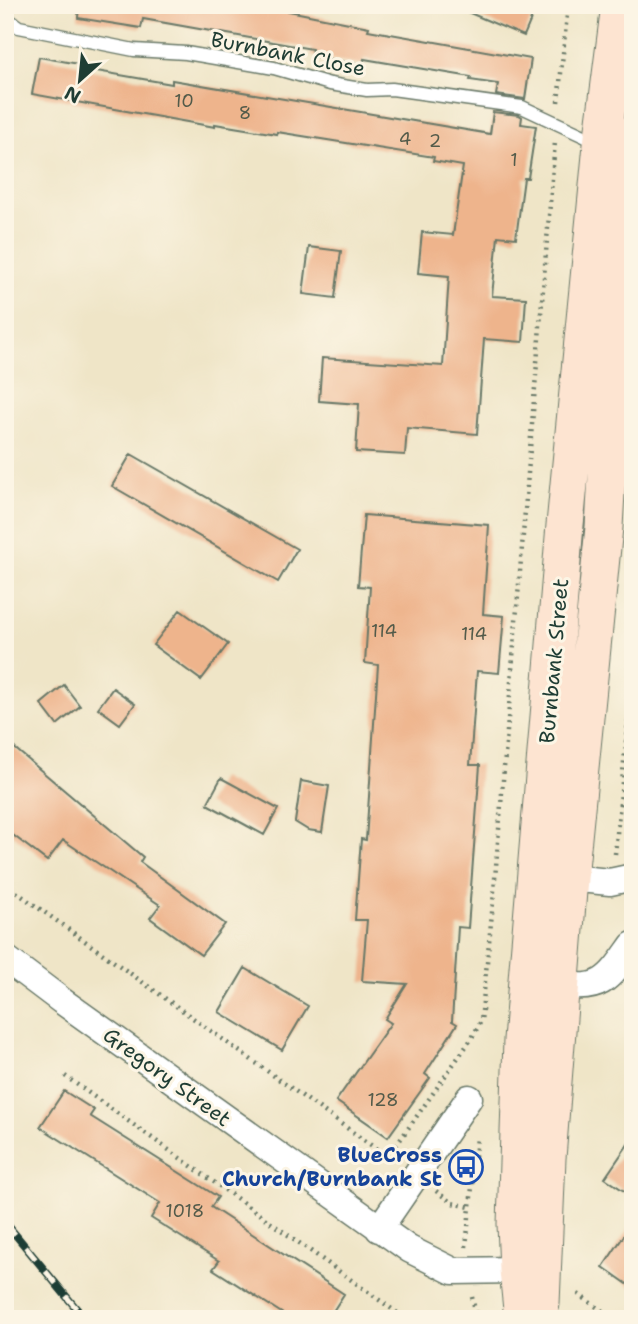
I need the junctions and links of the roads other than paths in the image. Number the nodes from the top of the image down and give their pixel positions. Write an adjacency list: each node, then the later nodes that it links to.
1 (620, 5): 4 (main road, Burnbank Street)
2 (5, 17): 4 (lane, Burnbank Close)
3 (633, 76): 6 (main road, Burnbank Street)
4 (602, 145): 12 (main road, Burnbank Street)
5 (623, 868): 6 (street)
6 (569, 878): 9 (main road, Burnbank Street)
7 (633, 945): 9 (street)
8 (5, 958): 11 (street, Gregory Street)
9 (560, 984): 14 (main road, Burnbank Street)
10 (463, 1089): 11 (street)
11 (379, 1229): 12 (street, Gregory Street)
12 (517, 1270): 13 (main road, Burnbank Street)
13 (523, 1319)
14 (541, 1319)

